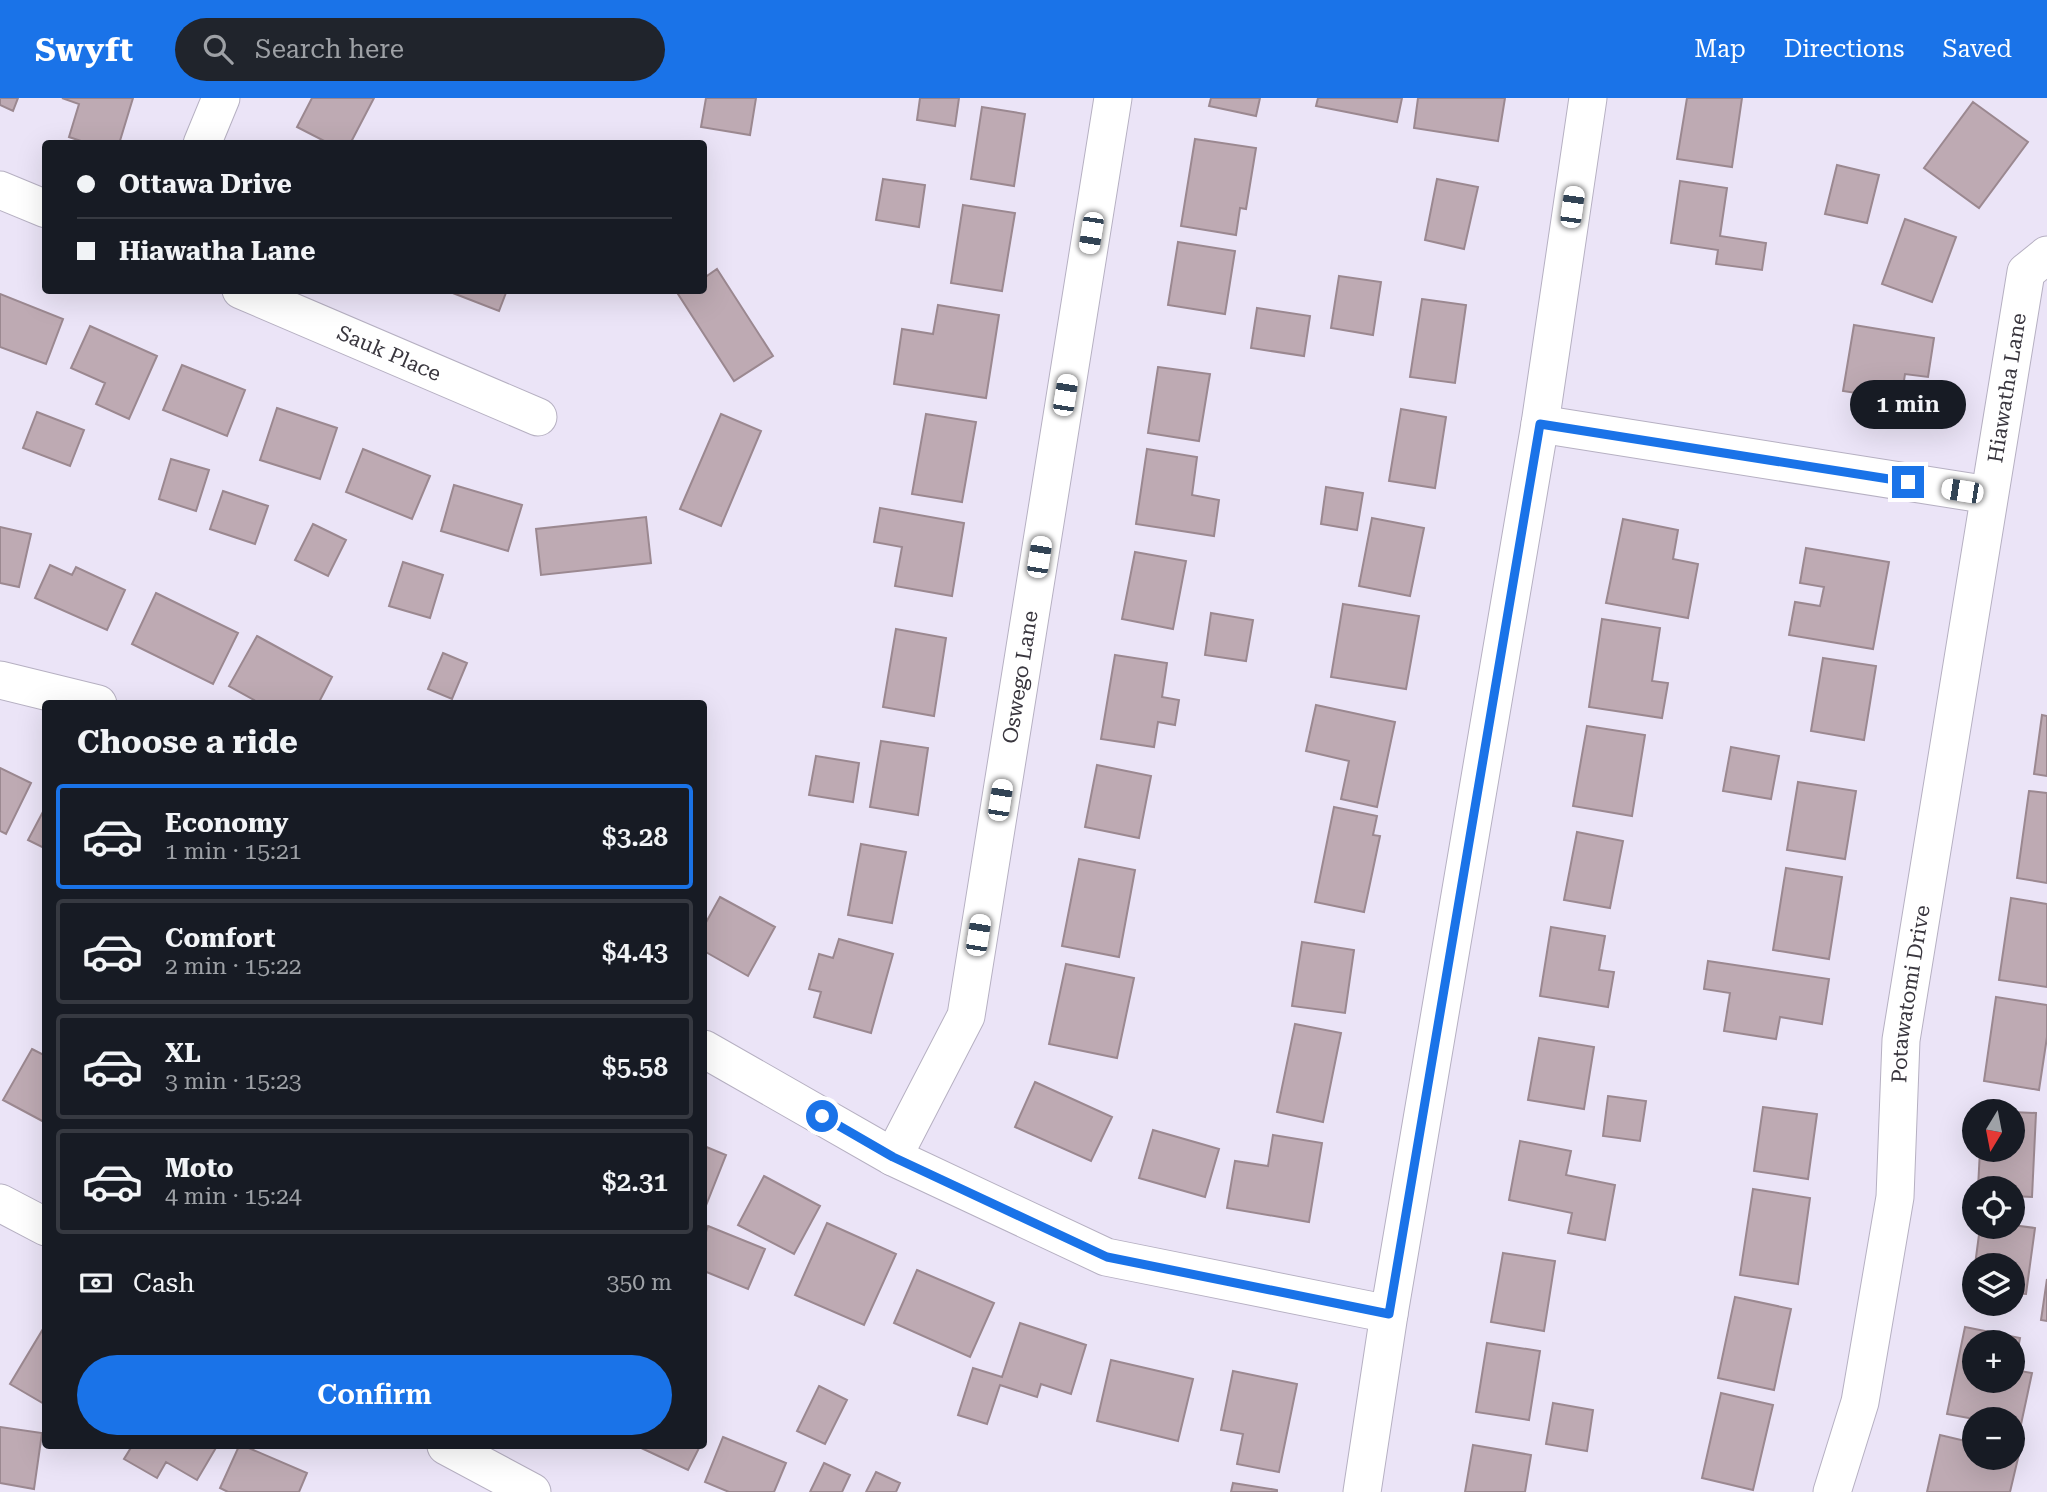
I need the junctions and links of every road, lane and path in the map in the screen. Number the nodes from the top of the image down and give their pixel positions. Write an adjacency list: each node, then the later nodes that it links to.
1 (221, 98): 4 (street)
2 (1113, 98): 15 (street, Oswego Lane)
3 (1588, 98): 10 (street)
4 (204, 140)
5 (0, 191): 6 (street)
6 (42, 207)
7 (2047, 255): 11 (street, Hiawatha Lane)
8 (250, 294): 9 (street, Sauk Place)
9 (538, 417)
10 (1540, 424): 11 (street); 18 (street)
11 (1989, 495): 22 (street, Potawatomi Drive)
12 (0, 680): 13 (street)
13 (82, 700)
14 (707, 1051): 15 (street)
15 (893, 1157): 18 (street)
16 (3, 1211): 17 (street)
17 (42, 1226)
18 (1389, 1314): 21 (street)
19 (452, 1449): 20 (street)
20 (532, 1492)
21 (1363, 1492)
22 (1832, 1492)

